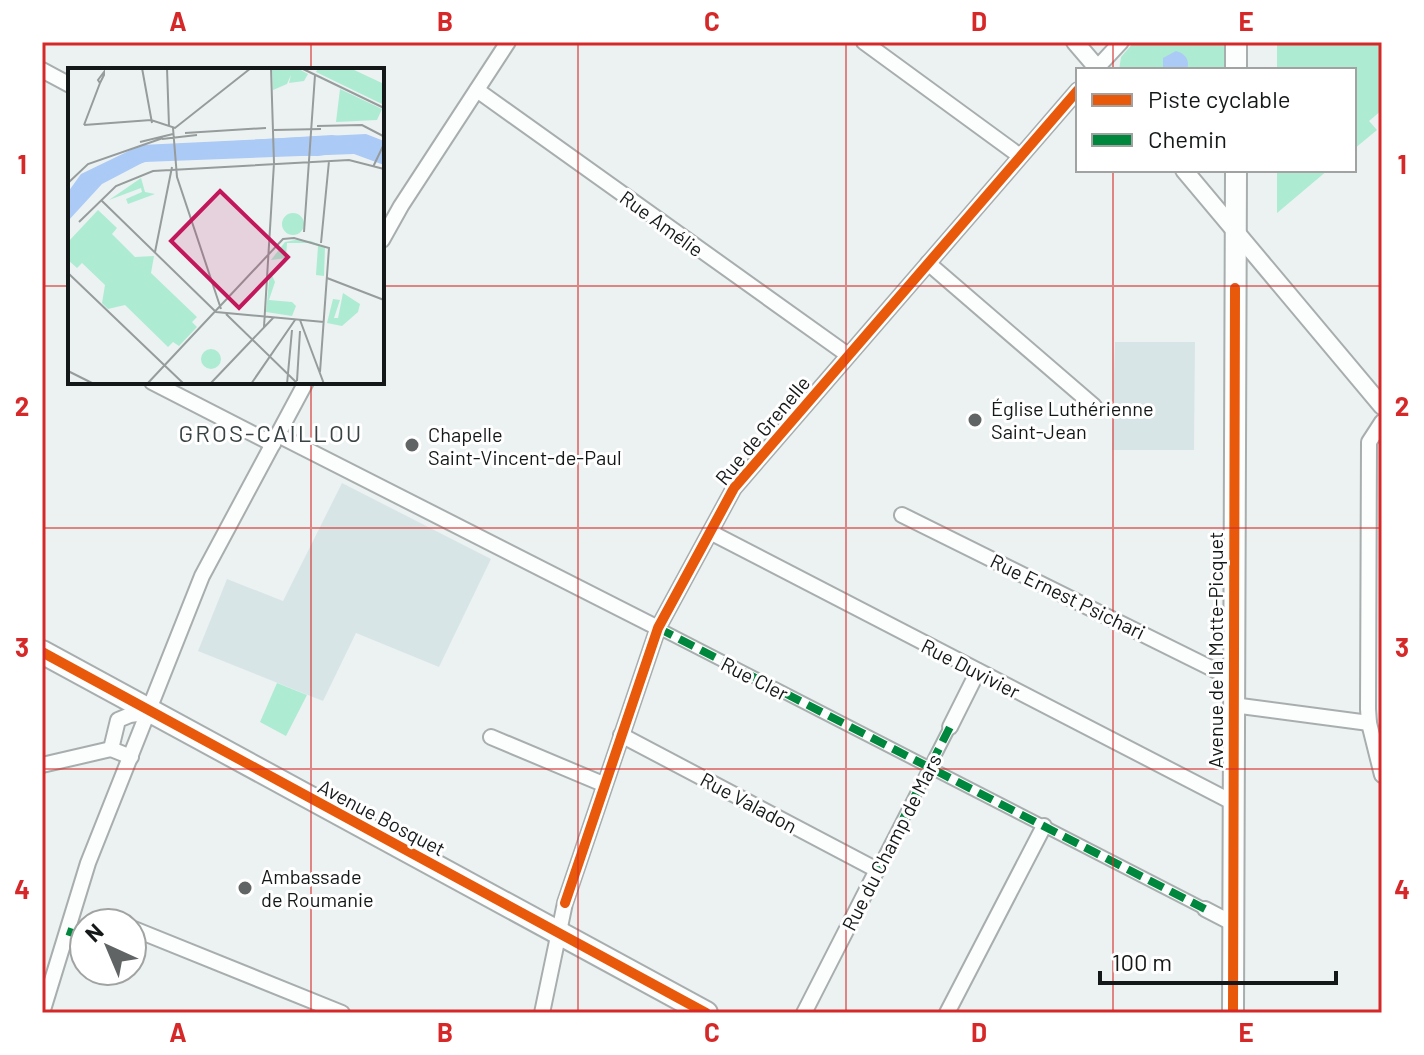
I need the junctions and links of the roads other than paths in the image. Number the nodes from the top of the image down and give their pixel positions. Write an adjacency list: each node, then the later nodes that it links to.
1 (508, 42): 11 (street)
2 (864, 42): 13 (street)
3 (1075, 42): 6 (street)
4 (1121, 42): 7 (street)
5 (1236, 42): 8 (main road)
6 (1096, 68)
7 (1098, 68)
8 (1236, 68)
9 (42, 70): 10 (street)
10 (68, 84)
11 (477, 90): 17 (street); 19 (street, Rue Amélie)
12 (1076, 92): 13 (street, Rue de Grenelle)
13 (1020, 156): 18 (street, Rue de Grenelle)
14 (1186, 172): 16 (street)
15 (1236, 172): 16 (main road, Avenue de la Motte-Picquet)
16 (1235, 230): 23 (street); 31 (main road, Avenue de la Motte-Picquet)
17 (384, 236)
18 (928, 263): 19 (street, Rue de Grenelle); 22 (street)
19 (848, 355): 27 (street, Rue de Grenelle)
20 (156, 384): 25 (street, Rue Cler)
21 (305, 384): 25 (street)
22 (1094, 406)
23 (1382, 406)
24 (1382, 422): 34 (street)
25 (276, 440): 28 (street, Rue Cler); 33 (street)
26 (902, 515): 31 (street, Rue Ernest Psichari)
27 (710, 532): 28 (street, Rue de Grenelle); 30 (street, Rue Duvivier)
28 (658, 628): 36 (street, Rue de Grenelle); 41 (street, Rue Cler)
29 (42, 652): 33 (main road, Avenue Bosquet)
30 (978, 671): 35 (street, Rue du Champ de Mars); 44 (street, Rue Duvivier)
31 (1233, 679): 32 (main road, Avenue de la Motte-Picquet)
32 (1233, 705): 34 (street); 44 (main road, Avenue de la Motte-Picquet)
33 (150, 712): 38 (street); 39 (street); 50 (main road, Avenue Bosquet)
34 (1369, 723): 42 (street)
35 (950, 727): 41 (street, Rue du Champ de Mars)
36 (621, 735): 43 (street, Rue de Grenelle); 46 (street, Rue Valadon)
37 (491, 737): 43 (street)
38 (111, 749): 39 (street); 40 (street)
39 (131, 757): 49 (street)
40 (42, 765)
41 (929, 768): 45 (street, Rue Cler); 46 (street, Rue du Champ de Mars)
42 (1382, 775)
43 (603, 784): 50 (street, Rue de Grenelle)
44 (1232, 802): 48 (main road, Avenue de la Motte-Picquet)
45 (1044, 826): 47 (street, Rue Cler); 58 (street)
46 (877, 870): 57 (street, Rue du Champ de Mars)
47 (1205, 909): 48 (street, Rue Cler)
48 (1232, 923): 59 (main road, Avenue de la Motte-Picquet)
49 (67, 931): 52 (street)
50 (557, 932): 55 (street, Rue de Grenelle); 56 (main road, Avenue Bosquet)
51 (148, 935): 54 (street)
52 (47, 977): 53 (street)
53 (42, 1013)
54 (342, 1013)
55 (542, 1013)
56 (706, 1013)
57 (804, 1013)
58 (947, 1013)
59 (1233, 1013)

